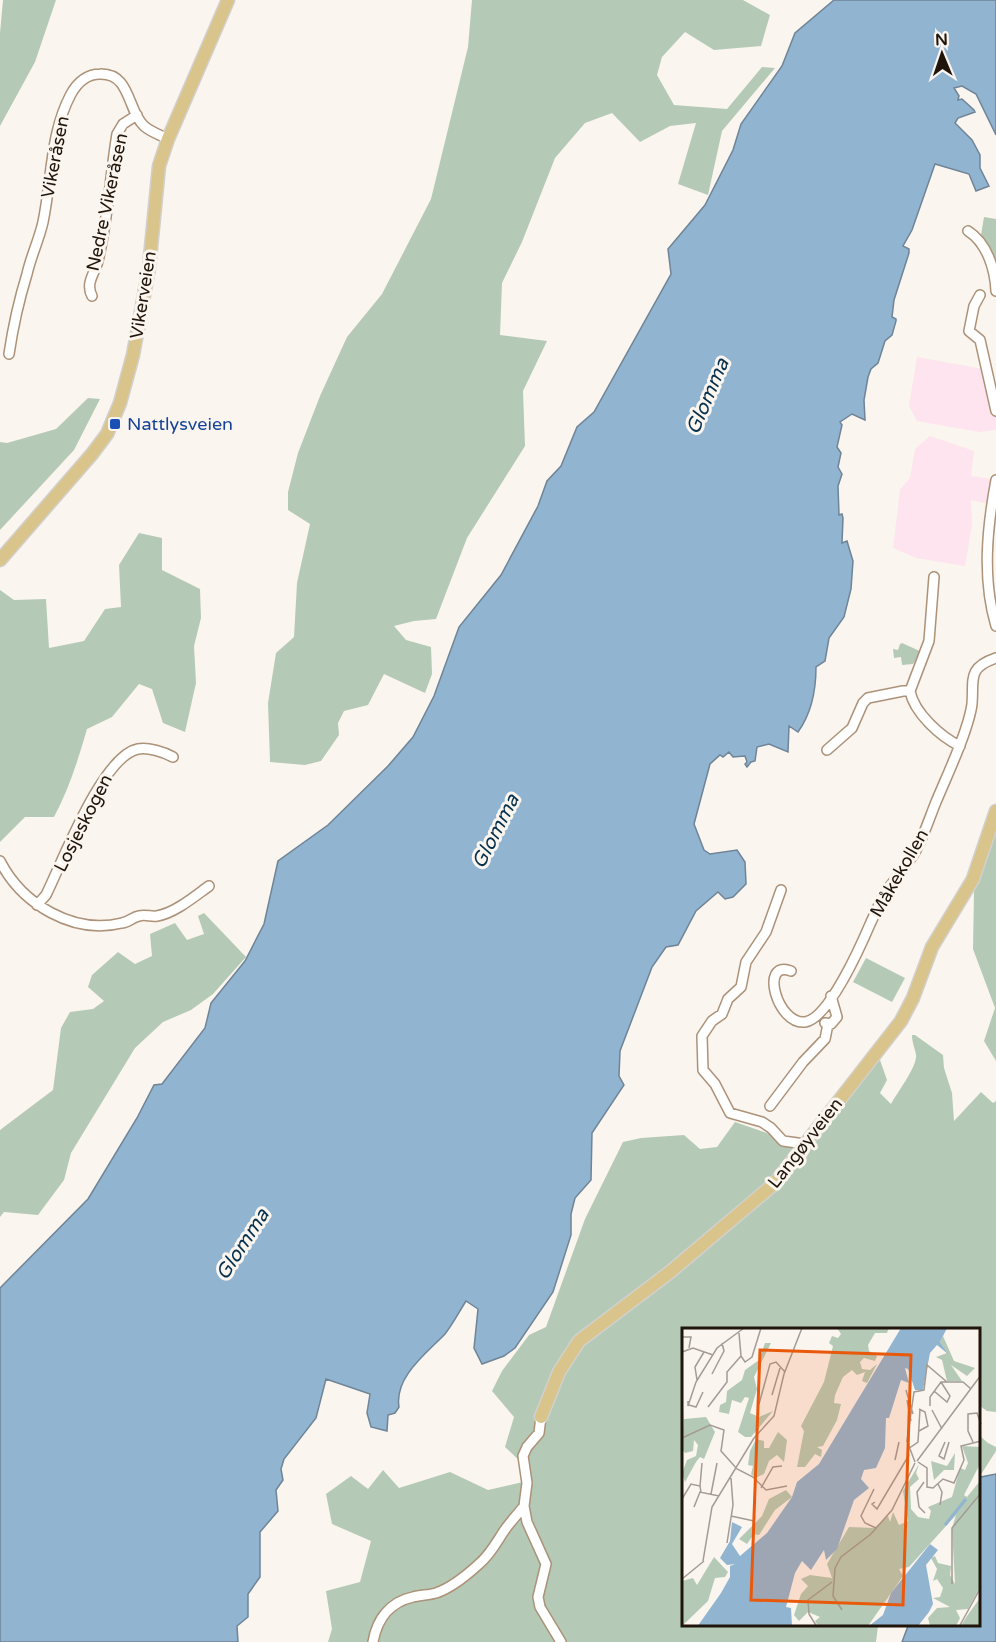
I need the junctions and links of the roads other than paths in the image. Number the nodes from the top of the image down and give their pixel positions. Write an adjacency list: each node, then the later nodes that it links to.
1 (228, 0): 3 (main road, Vikerveien)
2 (137, 115): 3 (street, Vikeråsen); 6 (street, Nedre Vikeråsen); 8 (street, Vikeråsen)
3 (168, 139): 11 (main road, Vikerveien)
4 (968, 231): 5 (street)
5 (996, 291)
6 (92, 296)
7 (980, 296): 9 (street)
8 (9, 354)
9 (996, 411)
10 (996, 480): 13 (street)
11 (0, 560)
12 (934, 577): 15 (street)
13 (995, 620)
14 (996, 658): 16 (street, Måkekollen)
15 (910, 691): 16 (street); 17 (street)
16 (960, 746): 25 (street, Måkekollen)
17 (827, 750)
18 (173, 758): 23 (street, Losjeskogen)
19 (996, 811): 29 (main road, Langøyveien)
20 (0, 861): 23 (street)
21 (209, 886): 23 (street)
22 (781, 890): 29 (street)
23 (37, 905)
24 (791, 971): 26 (street)
25 (831, 996): 26 (street, Måkekollen); 27 (street)
26 (819, 1014): 27 (street)
27 (828, 1024): 28 (street)
28 (770, 1106)
29 (805, 1144): 30 (main road, Langøyveien)
30 (542, 1417): 31 (street)
31 (524, 1506): 32 (street); 33 (street)
32 (373, 1642)
33 (561, 1642)

